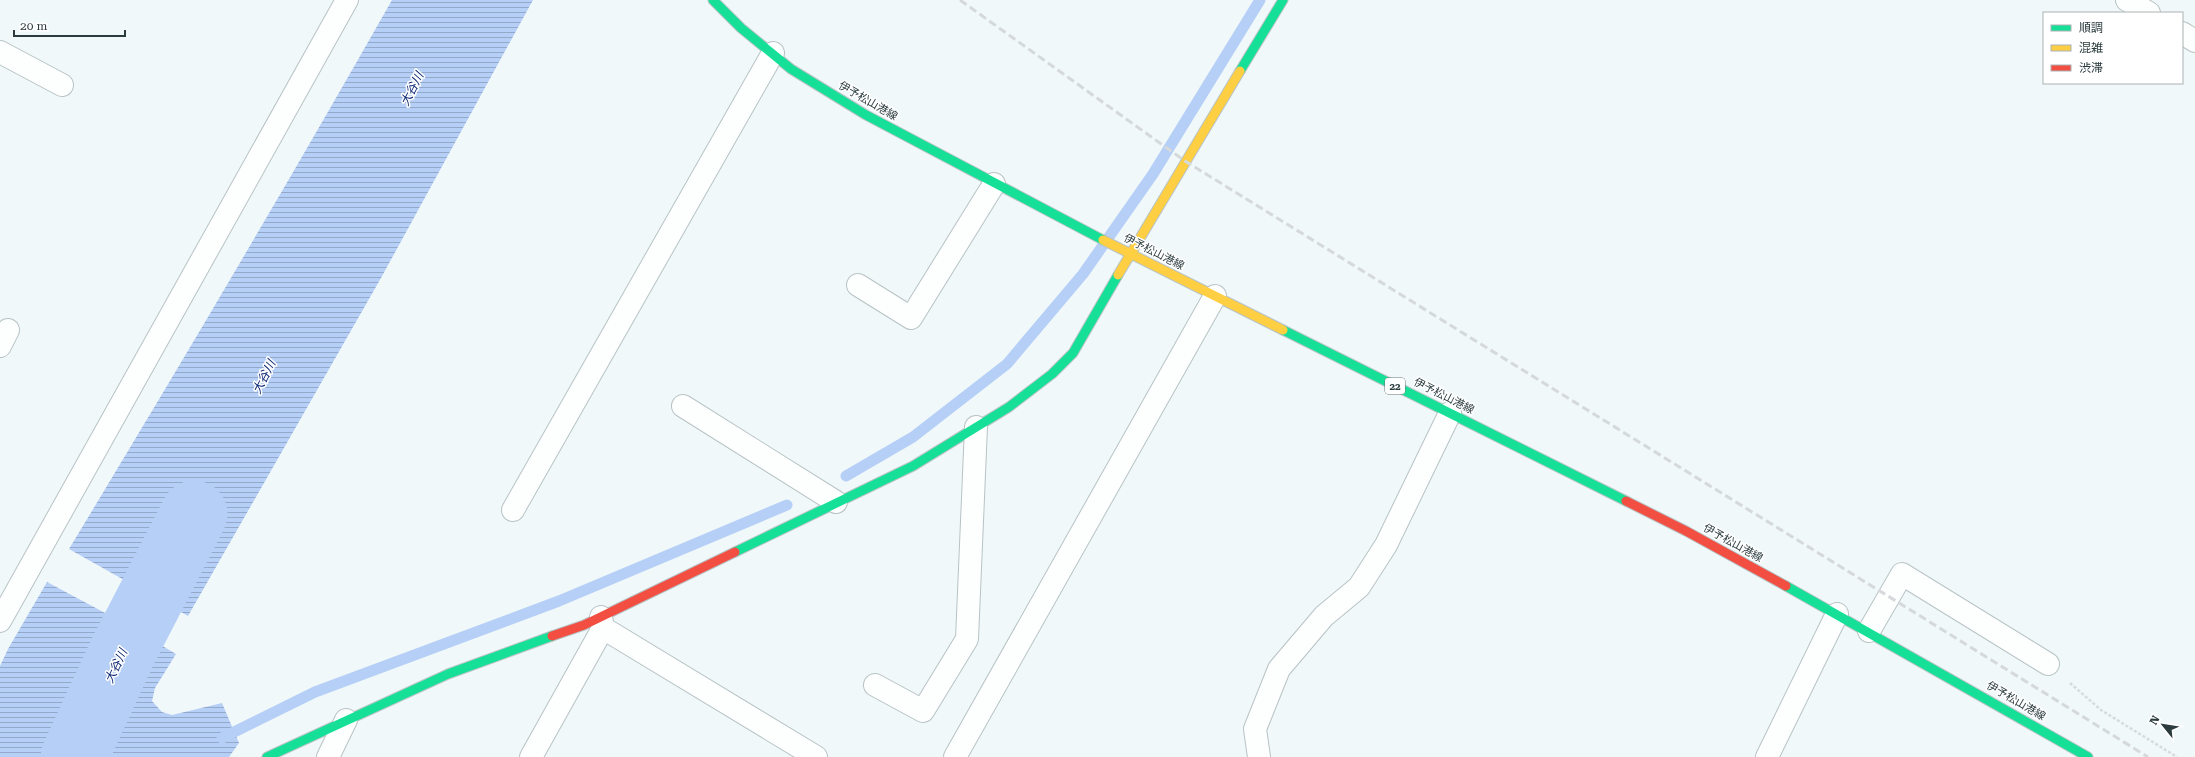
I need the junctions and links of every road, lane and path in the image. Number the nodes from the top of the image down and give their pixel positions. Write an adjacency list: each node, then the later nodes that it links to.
1 (347, 0): 20 (street)
2 (713, 0): 9 (main road, 伊予松山港線 / 22)
3 (1283, 0): 12 (main road)
4 (2127, 0): 5 (street)
5 (2147, 12)
6 (2183, 34): 7 (street)
7 (2195, 41)
8 (0, 52): 10 (street)
9 (773, 53): 11 (main road, 伊予松山港線 / 22); 19 (street)
10 (62, 85)
11 (994, 184): 12 (main road, 伊予松山港線 / 22); 13 (street)
12 (1131, 254): 14 (main road, 伊予松山港線 / 22); 17 (main road)
13 (858, 285)
14 (1216, 296): 16 (main road, 伊予松山港線 / 22); 31 (street)
15 (683, 406): 18 (street)
16 (1450, 413): 21 (main road, 伊予松山港線 / 22); 32 (street)
17 (976, 427): 18 (main road); 25 (street)
18 (836, 502): 22 (main road)
19 (513, 510)
20 (3, 608)
21 (1837, 614): 23 (main road, 伊予松山港線 / 22); 33 (street)
22 (602, 623): 26 (main road); 29 (street); 30 (street)
23 (1869, 631): 24 (street); 34 (main road, 伊予松山港線 / 22)
24 (2048, 664): 35 (path)
25 (875, 684)
26 (346, 720): 27 (main road); 28 (street)
27 (267, 757)
28 (328, 757)
29 (531, 757)
30 (816, 757)
31 (955, 757)
32 (1259, 757)
33 (1767, 757)
34 (2088, 757)
35 (2176, 757)

